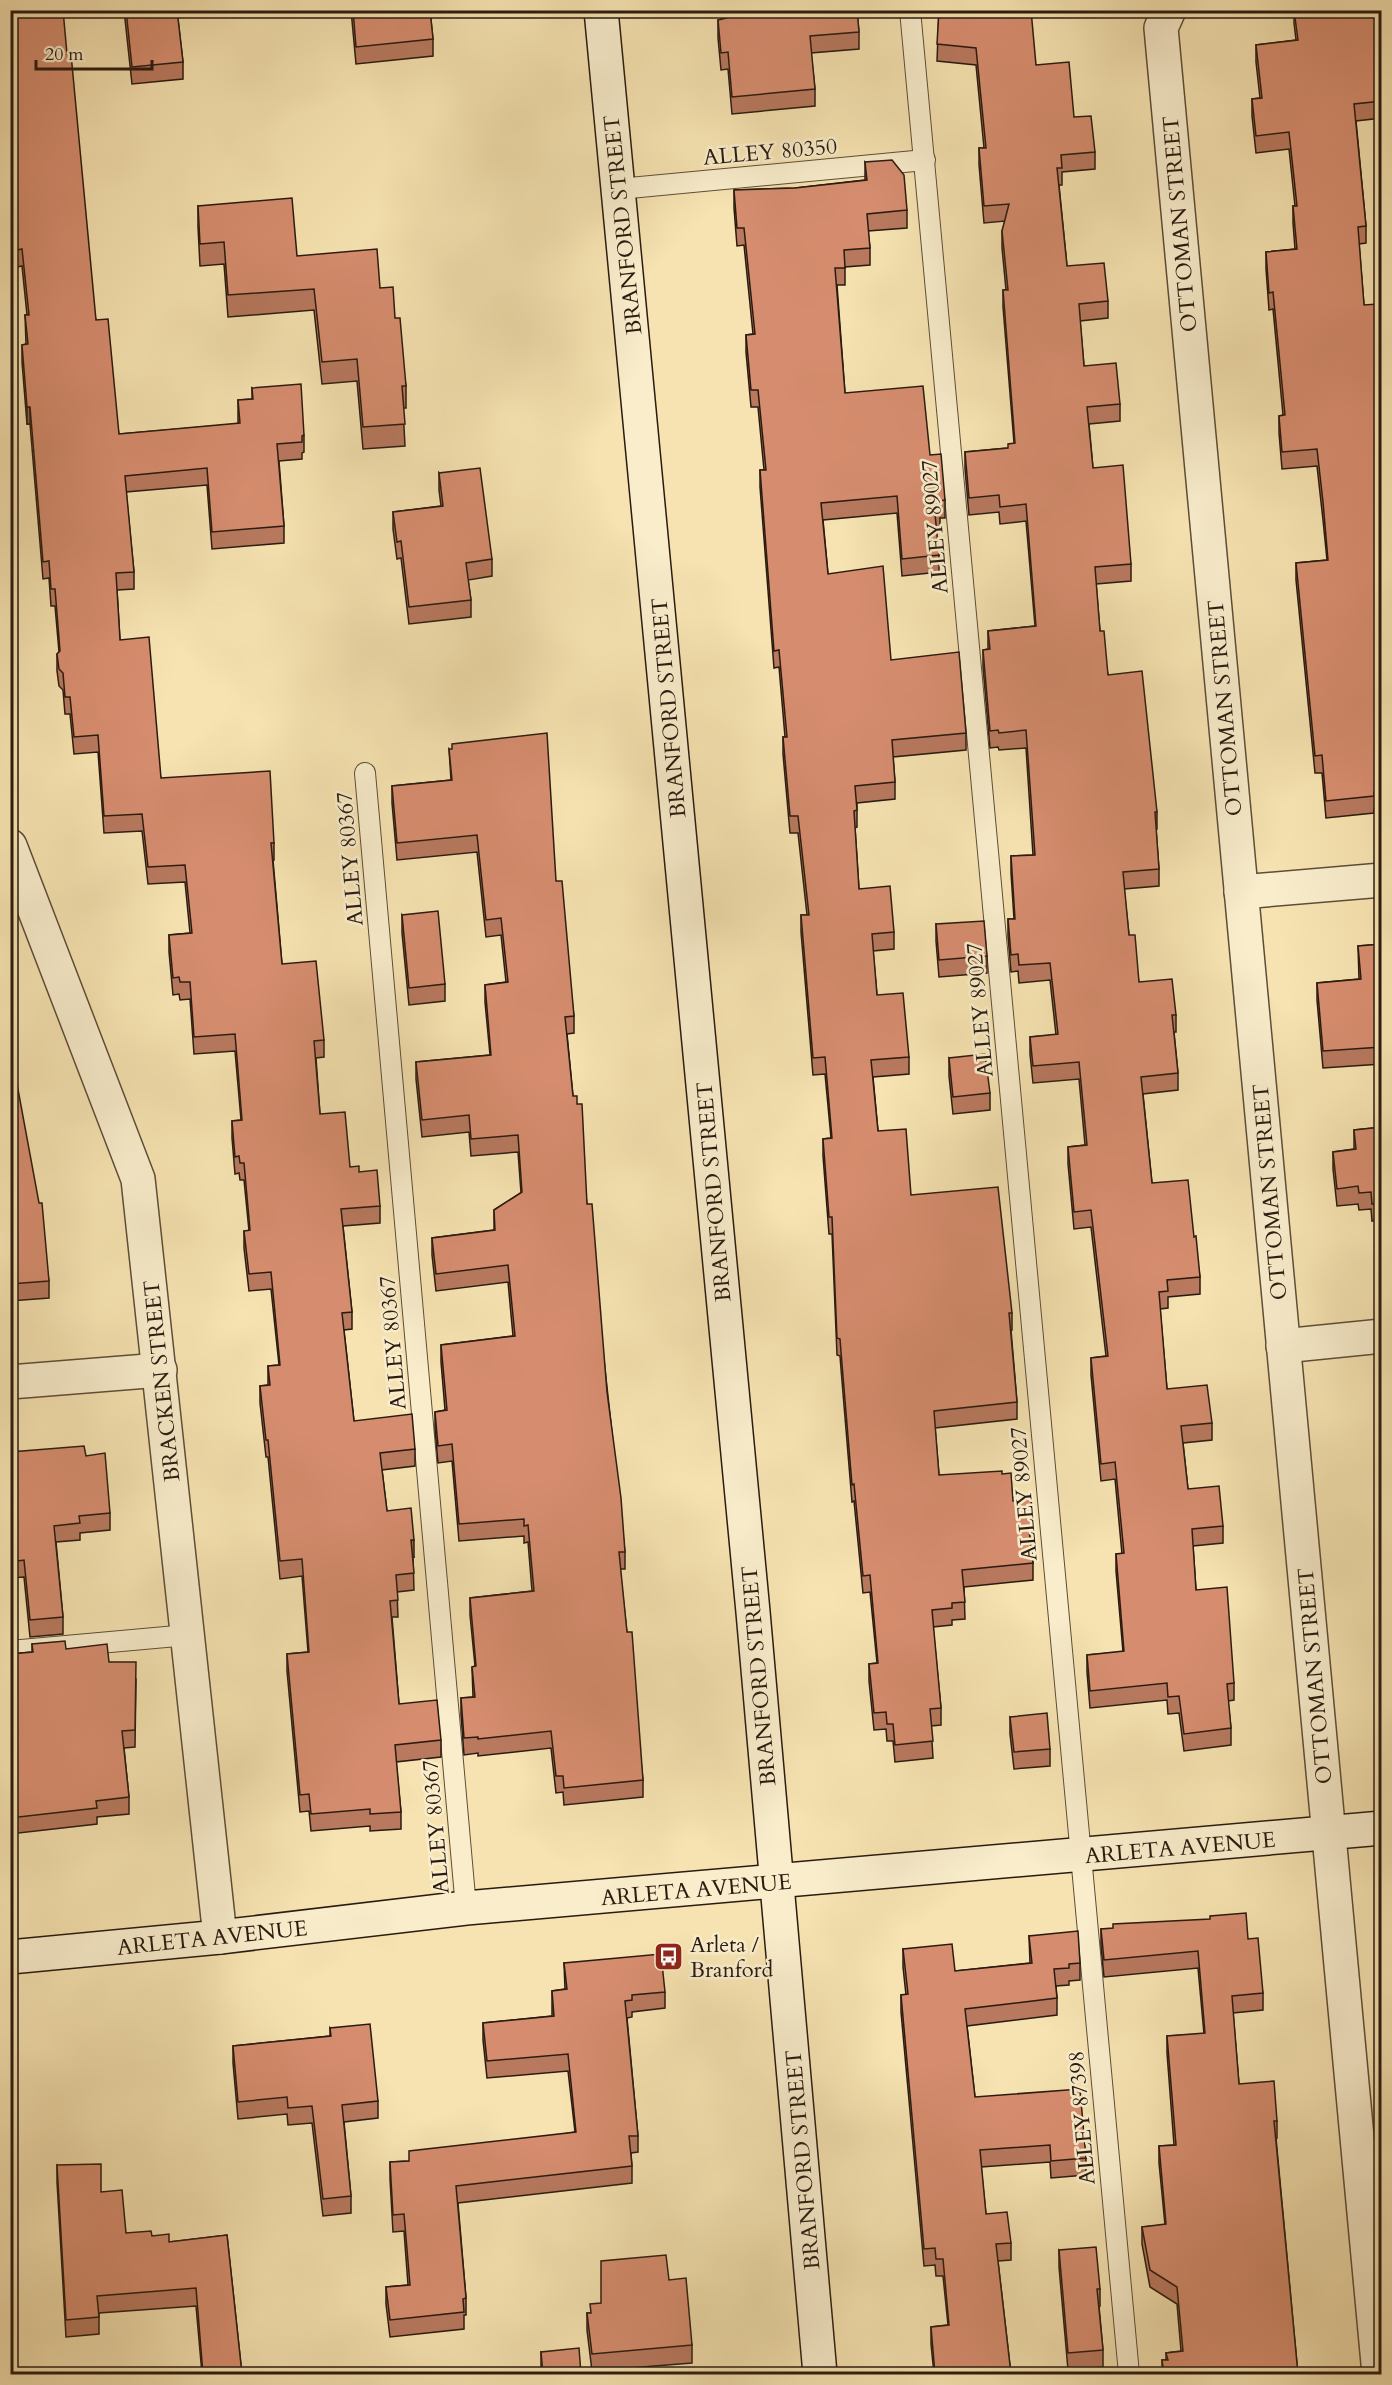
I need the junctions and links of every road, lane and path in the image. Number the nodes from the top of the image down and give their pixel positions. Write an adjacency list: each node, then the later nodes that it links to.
1 (601, 10): 5 (street, BRANFORD STREET)
2 (910, 10): 4 (lane, ALLEY 89027)
3 (1169, 10): 9 (street, OTTOMAN STREET)
4 (925, 160): 5 (lane, ALLEY 80350); 18 (lane, ALLEY 89027)
5 (619, 189): 19 (street, BRANFORD STREET)
6 (365, 773): 20 (lane, ALLEY 80367)
7 (10, 846): 12 (street, BRACKEN STREET)
8 (1382, 880): 9 (street)
9 (1241, 892): 11 (street, OTTOMAN STREET)
10 (1382, 1336): 11 (street)
11 (1283, 1346): 17 (street, OTTOMAN STREET)
12 (160, 1370): 13 (street); 14 (street, BRACKEN STREET)
13 (10, 1382)
14 (188, 1635): 15 (lane); 21 (street, BRACKEN STREET)
15 (10, 1651)
16 (1382, 1828): 17 (street, ARLETA AVENUE)
17 (1329, 1833): 18 (street, ARLETA AVENUE); 25 (street, OTTOMAN STREET)
18 (1081, 1856): 19 (street, ARLETA AVENUE); 24 (lane, ALLEY 87398)
19 (776, 1882): 20 (street, ARLETA AVENUE); 23 (street, BRANFORD STREET)
20 (466, 1908): 21 (street, ARLETA AVENUE)
21 (220, 1937): 22 (street, ARLETA AVENUE)
22 (10, 1957)
23 (820, 2374)
24 (1129, 2374)
25 (1379, 2374)

